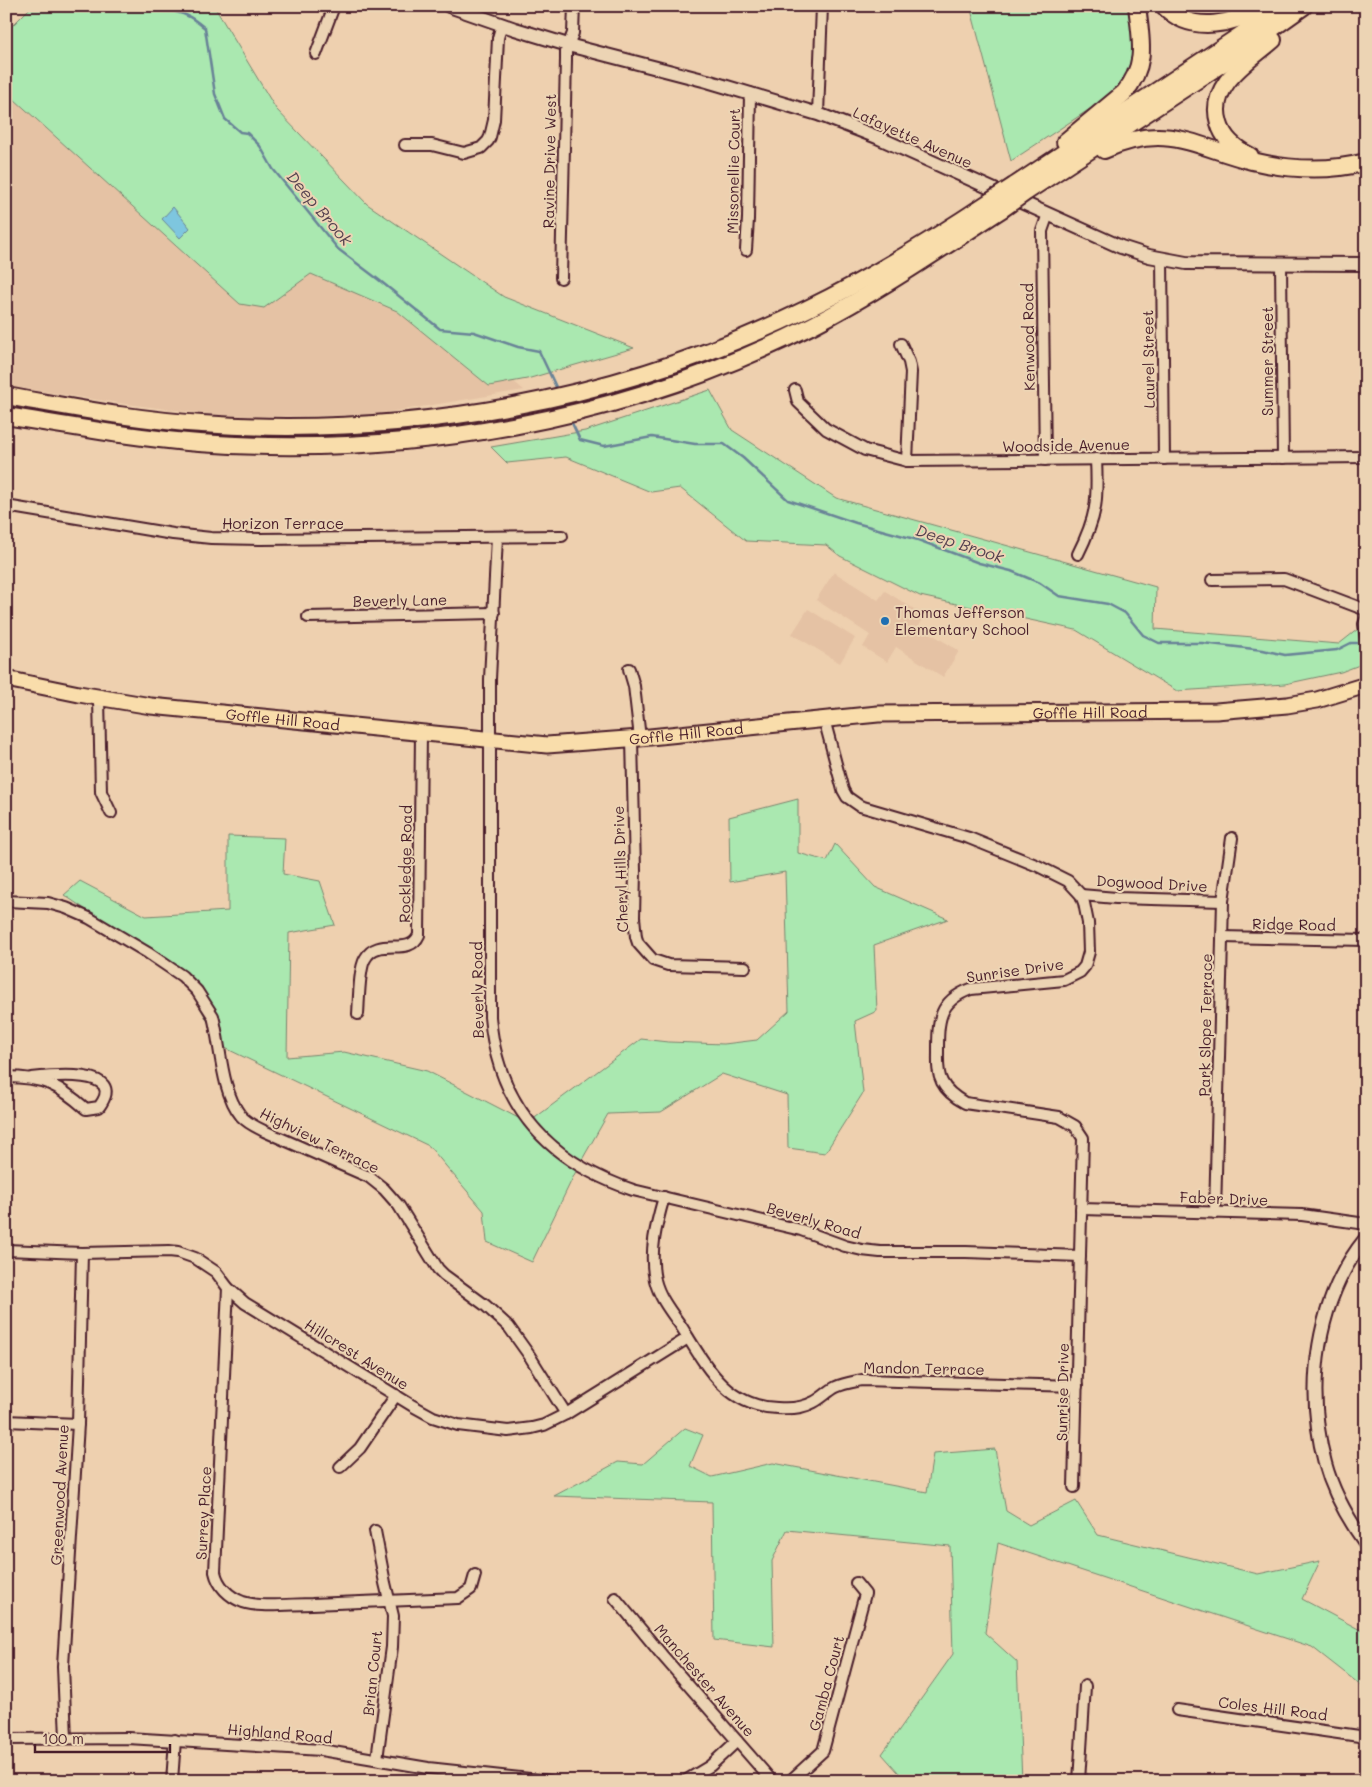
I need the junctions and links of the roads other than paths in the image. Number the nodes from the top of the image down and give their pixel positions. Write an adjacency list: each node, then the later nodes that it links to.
1 (334, 6): 13 (street)
2 (449, 6): 11 (street, Lafayette Avenue)
3 (574, 6): 12 (street, Ravine Drive West)
4 (822, 6): 15 (street)
5 (1136, 6): 20 (highway)
6 (1164, 6): 7 (highway)
7 (1267, 6)
8 (1282, 6): 20 (highway)
9 (1304, 6): 19 (highway)
10 (1310, 6): 18 (highway)
11 (502, 24): 12 (street, Lafayette Avenue); 16 (street)
12 (568, 44): 14 (street, Lafayette Avenue); 27 (street, Ravine Drive West)
13 (316, 54)
14 (750, 93): 15 (street, Lafayette Avenue); 23 (street, Missonellie Court)
15 (818, 114): 22 (street, Lafayette Avenue)
16 (405, 146)
17 (1366, 162): 18 (highway)
18 (1268, 164): 19 (highway)
19 (1059, 171): 20 (highway)
20 (1020, 189): 21 (highway, bridge)
21 (996, 205): 30 (highway); 31 (highway)
22 (1048, 214): 24 (street, Lafayette Avenue); 36 (street, Kenwood Road)
23 (746, 250)
24 (1162, 259): 25 (street, Lafayette Avenue); 35 (street, Laurel Street)
25 (1281, 264): 26 (street, Lafayette Avenue); 33 (street, Summer Street)
26 (1366, 264)
27 (561, 278)
28 (900, 344): 37 (street)
29 (795, 390): 37 (street, Woodside Avenue)
30 (6, 396)
31 (6, 416)
32 (1366, 457): 33 (street, Woodside Avenue)
33 (1283, 458): 35 (street, Woodside Avenue)
34 (1096, 459): 35 (street, Woodside Avenue); 36 (street, Woodside Avenue); 41 (street)
35 (1164, 459)
36 (1045, 460): 37 (street, Woodside Avenue)
37 (908, 461)
38 (6, 506): 40 (street, Horizon Terrace)
39 (562, 536): 40 (street, Horizon Terrace)
40 (497, 537): 44 (street, Beverly Road)
41 (1078, 554)
42 (1212, 580): 43 (street)
43 (1366, 610)
44 (494, 613): 45 (street, Beverly Lane); 55 (street, Beverly Road)
45 (308, 617)
46 (1366, 618): 47 (street)
47 (1366, 637)
48 (629, 669): 54 (street, Cheryl Hills Drive)
49 (6, 680): 51 (main road, Goffle Hill Road)
50 (1366, 685): 52 (main road, Goffle Hill Road)
51 (99, 698): 53 (main road, Goffle Hill Road); 56 (street)
52 (824, 719): 54 (main road, Goffle Hill Road); 58 (street)
53 (421, 733): 55 (main road, Goffle Hill Road); 64 (street, Rockledge Road)
54 (636, 738): 55 (main road, Goffle Hill Road); 63 (street, Cheryl Hills Drive)
55 (490, 740): 67 (street, Beverly Road)
56 (111, 813)
57 (1232, 838): 60 (street, Park Slope Terrace)
58 (1081, 895): 60 (street, Dogwood Drive); 68 (street, Sunrise Drive)
59 (6, 901): 79 (street, Highview Terrace)
60 (1223, 901): 61 (street, Park Slope Terrace)
61 (1222, 938): 62 (street, Ridge Road); 69 (street, Park Slope Terrace)
62 (1366, 940)
63 (745, 967)
64 (358, 1014)
65 (6, 1077): 66 (street)
66 (32, 1078): 66 (street)
67 (664, 1197): 74 (street, Beverly Road); 76 (street, Mandon Terrace)
68 (1081, 1209): 69 (street, Faber Drive); 74 (street, Sunrise Drive)
69 (1215, 1213): 70 (street, Faber Drive)
70 (1366, 1224)
71 (1366, 1238): 85 (street)
72 (6, 1250): 73 (street, Hillcrest Avenue)
73 (82, 1253): 75 (street, Hillcrest Avenue); 81 (street, Greenwood Avenue)
74 (1080, 1256): 77 (street, Sunrise Drive)
75 (228, 1288): 78 (street, Hillcrest Avenue); 89 (street, Surrey Place)
76 (688, 1338): 77 (street, Mandon Terrace); 79 (street, Hillcrest Avenue)
77 (1077, 1386): 83 (street, Sunrise Drive)
78 (396, 1395): 79 (street, Hillcrest Avenue); 82 (street)
79 (566, 1414)
80 (6, 1421): 81 (street)
81 (78, 1424): 93 (street, Greenwood Avenue)
82 (340, 1468)
83 (1074, 1487)
84 (376, 1531): 89 (street, Brian Court)
85 (1365, 1542)
86 (475, 1575): 89 (street, Surrey Place)
87 (856, 1584): 102 (street, Gamba Court)
88 (615, 1598): 96 (street, Manchester Avenue)
89 (389, 1601): 97 (street, Brian Court)
90 (1086, 1686): 103 (street)
91 (1177, 1710): 92 (street, Coles Hill Road)
92 (1366, 1737)
93 (66, 1738): 94 (street, Highland Road); 95 (street, Highland Road)
94 (6, 1739)
95 (175, 1740): 97 (street, Highland Road); 98 (street)
96 (737, 1741): 100 (street); 101 (street, Manchester Avenue)
97 (377, 1759): 99 (street, Highland Road)
98 (172, 1781)
99 (549, 1781)
100 (685, 1781)
101 (772, 1781)
102 (790, 1781)
103 (1079, 1781)

